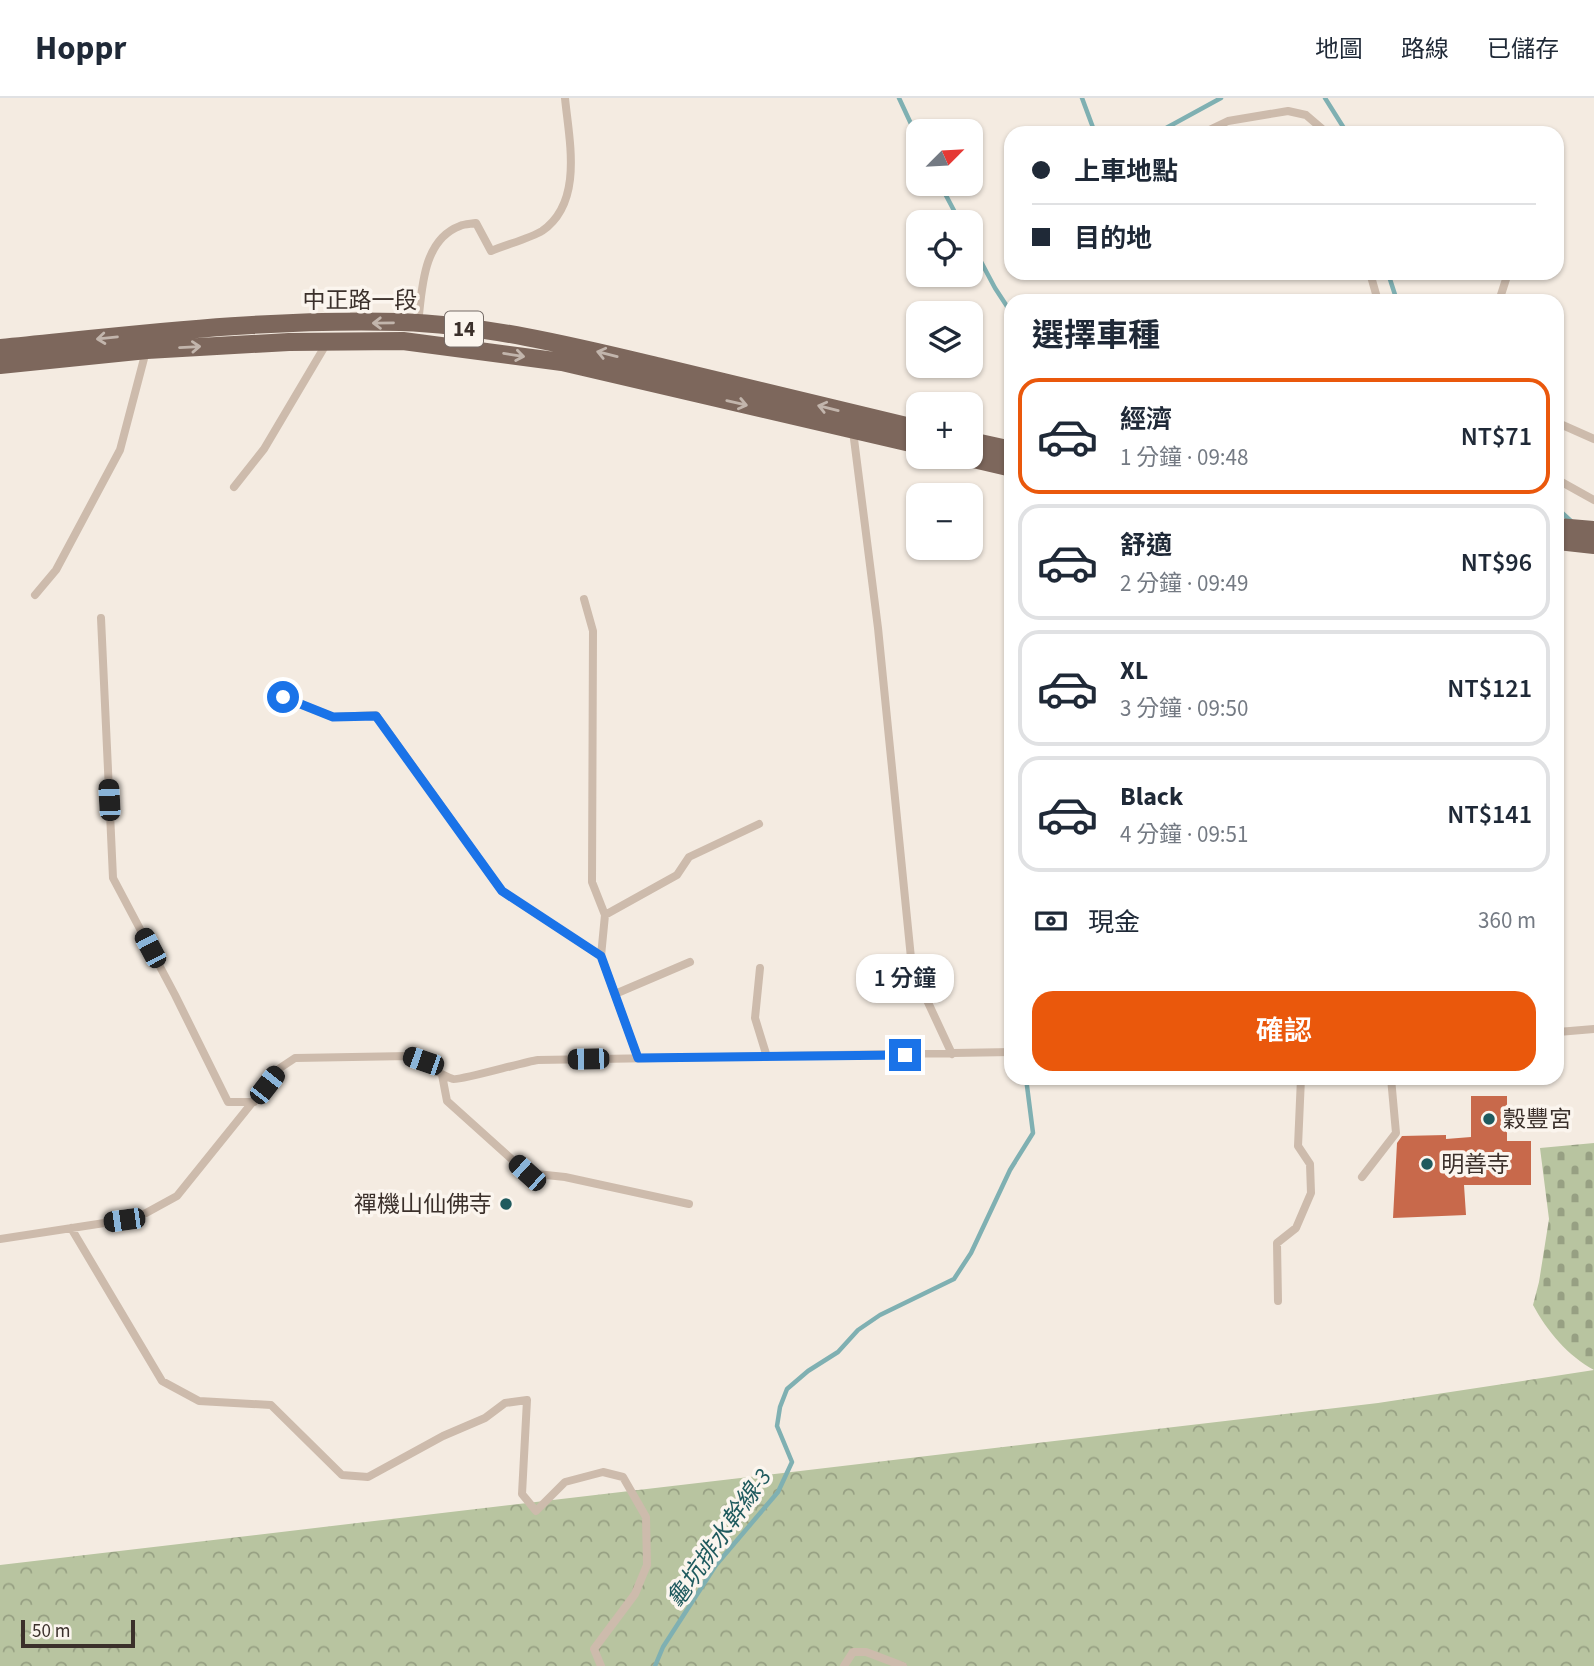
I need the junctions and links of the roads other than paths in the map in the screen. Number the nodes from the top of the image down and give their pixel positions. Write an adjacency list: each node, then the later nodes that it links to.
1 (565, 98): 4 (lane)
2 (1218, 126): 3 (lane)
3 (1319, 126)
4 (418, 324): 6 (main road, 中正路一段 / 14, one-way to 6); 9 (main road, 中正路一段 / 14, one-way to 4)
5 (328, 341): 6 (main road, 中正路一段 / 14, one-way to 5); 9 (main road, 中正路一段 / 14, one-way to 9); 19 (lane)
6 (146, 342): 7 (main road, 中正路一段 / 14, one-way to 7); 8 (main road, 中正路一段 / 14); 25 (lane)
7 (0, 348)
8 (0, 365)
9 (854, 422): 11 (main road, 中正路一段 / 14); 13 (main road, 中正路一段 / 14); 38 (lane)
10 (1564, 426): 12 (lane)
11 (906, 428)
12 (1594, 439)
13 (906, 440)
14 (983, 444): 15 (main road)
15 (1004, 448)
16 (983, 461): 17 (main road)
17 (1004, 466)
18 (1564, 483): 20 (lane)
19 (234, 487)
20 (1594, 500)
21 (1594, 530): 22 (main road)
22 (1564, 535)
23 (1564, 536): 24 (main road)
24 (1594, 545)
25 (34, 596)
26 (584, 599): 30 (lane)
27 (101, 618): 44 (lane)
28 (283, 697): 31 (lane)
29 (759, 824): 30 (lane)
30 (605, 915): 31 (lane)
31 (601, 956): 34 (lane)
32 (690, 962): 34 (lane)
33 (760, 968): 39 (lane)
34 (615, 994): 40 (lane)
35 (1594, 1029): 36 (lane)
36 (1564, 1032)
37 (1004, 1052): 38 (lane)
38 (952, 1054): 39 (lane)
39 (767, 1057): 40 (lane)
40 (638, 1058): 41 (lane)
41 (442, 1075): 44 (lane); 46 (lane)
42 (1301, 1085): 49 (lane)
43 (1392, 1085): 45 (lane)
44 (254, 1102): 47 (lane)
45 (1362, 1177)
46 (689, 1204)
47 (71, 1227): 48 (lane); 50 (lane)
48 (0, 1239)
49 (1278, 1301)
50 (601, 1666)
51 (844, 1666): 52 (lane)
52 (903, 1666)

